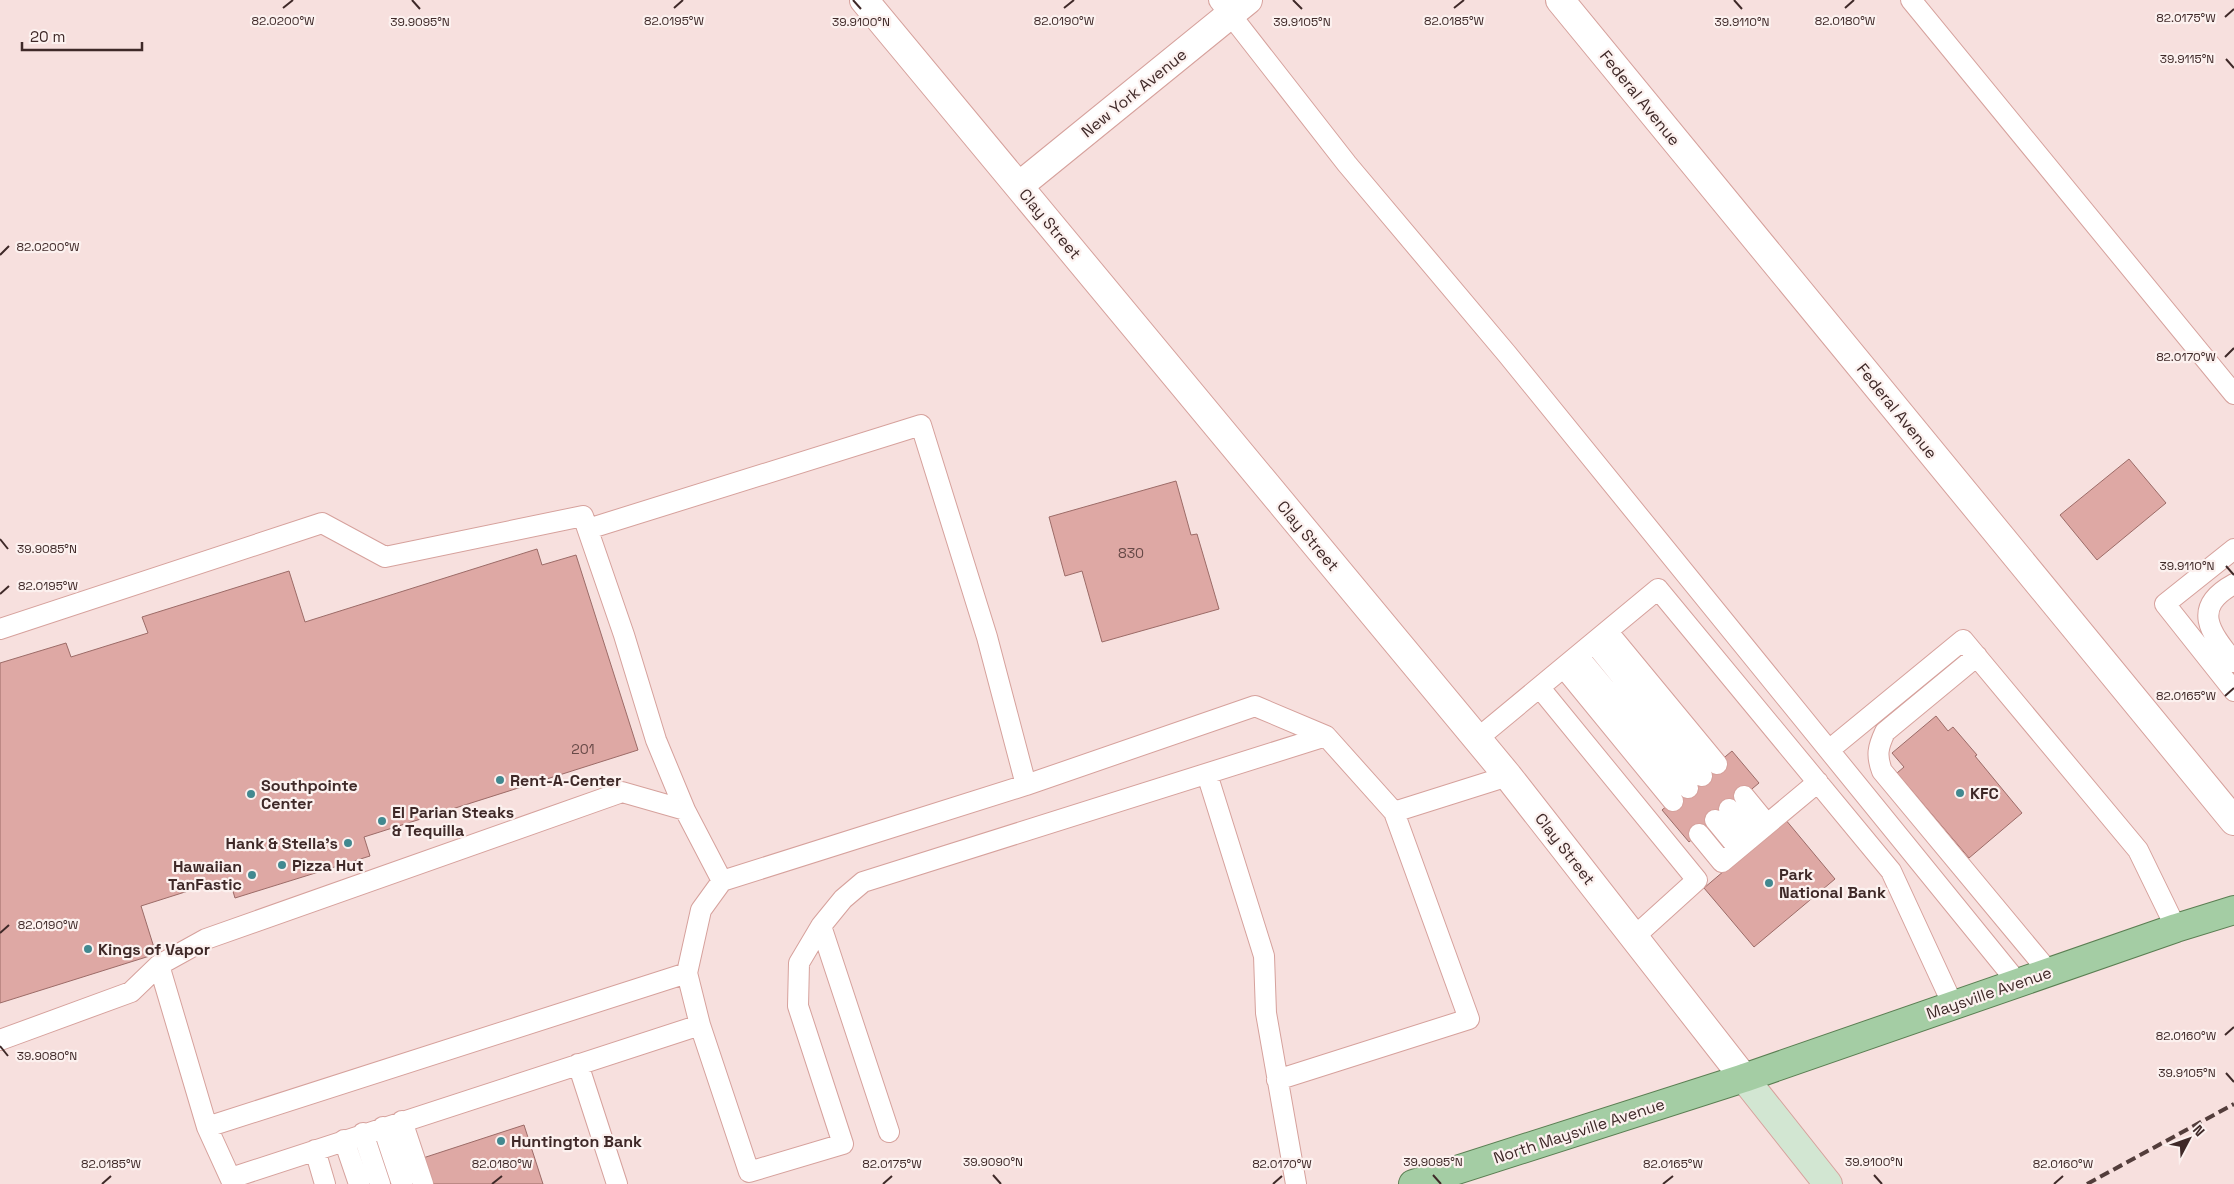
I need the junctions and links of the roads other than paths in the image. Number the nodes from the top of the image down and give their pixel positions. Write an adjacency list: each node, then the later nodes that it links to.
1 (864, 0): 5 (street, Clay Street)
2 (1560, 0): 29 (street, Federal Avenue)
3 (1911, 0): 6 (lane)
4 (1233, 5): 5 (street, New York Avenue); 19 (lane)
5 (1019, 186): 18 (street, Clay Street)
6 (2234, 394)
7 (588, 529): 10 (lane); 23 (lane); 26 (lane)
8 (2234, 549): 16 (lane)
9 (2234, 584): 14 (lane)
10 (0, 630)
11 (1601, 638): 13 (lane); 13 (lane); 22 (lane)
12 (1977, 656): 19 (lane); 36 (lane); 39 (lane)
13 (1571, 662): 15 (lane); 25 (lane)
14 (2234, 662)
15 (1540, 688): 18 (lane); 37 (lane)
16 (2234, 691)
17 (1326, 736): 20 (lane); 23 (lane); 27 (lane)
18 (1477, 739): 21 (street, Clay Street)
19 (1829, 750): 41 (lane)
20 (1207, 774): 35 (lane); 47 (lane)
21 (1508, 776): 27 (lane); 37 (street, Clay Street)
22 (1818, 782): 30 (lane); 42 (lane)
23 (1026, 785): 33 (lane)
24 (1744, 796): 30 (lane)
25 (1673, 801)
26 (685, 810): 33 (lane); 38 (lane)
27 (1394, 812): 47 (lane)
28 (1722, 814): 32 (lane)
29 (2234, 821)
30 (1767, 824): 32 (lane)
31 (1699, 834): 32 (lane)
32 (1745, 843)
33 (722, 881): 40 (lane)
34 (2234, 910): 36 (main road, Maysville Avenue)
35 (821, 926): 51 (lane); 55 (lane)
36 (2176, 928): 39 (main road, Maysville Avenue)
37 (1634, 937): 46 (street, Clay Street)
38 (159, 965): 44 (lane); 49 (lane)
39 (2049, 972): 41 (main road, Maysville Avenue)
40 (687, 973): 43 (lane); 49 (lane)
41 (2018, 983): 42 (main road, Maysville Avenue)
42 (1953, 1005): 46 (main road, Maysville Avenue)
43 (700, 1025): 45 (lane); 55 (lane)
44 (0, 1040)
45 (578, 1064): 48 (lane); 62 (lane)
46 (1744, 1078): 64 (main road, North Maysville Avenue); 65 (main road)
47 (1277, 1080): 63 (lane)
48 (402, 1121): 50 (lane); 61 (lane)
49 (207, 1127): 56 (lane)
50 (383, 1127): 52 (lane); 60 (lane)
51 (889, 1132)
52 (363, 1134): 53 (lane); 59 (lane)
53 (344, 1140): 54 (lane); 58 (lane)
54 (315, 1150): 56 (lane); 57 (lane)
55 (750, 1180)
56 (232, 1181)
57 (325, 1184)
58 (359, 1184)
59 (380, 1184)
60 (402, 1184)
61 (423, 1184)
62 (617, 1184)
63 (1296, 1184)
64 (1413, 1184)
65 (1828, 1184)

